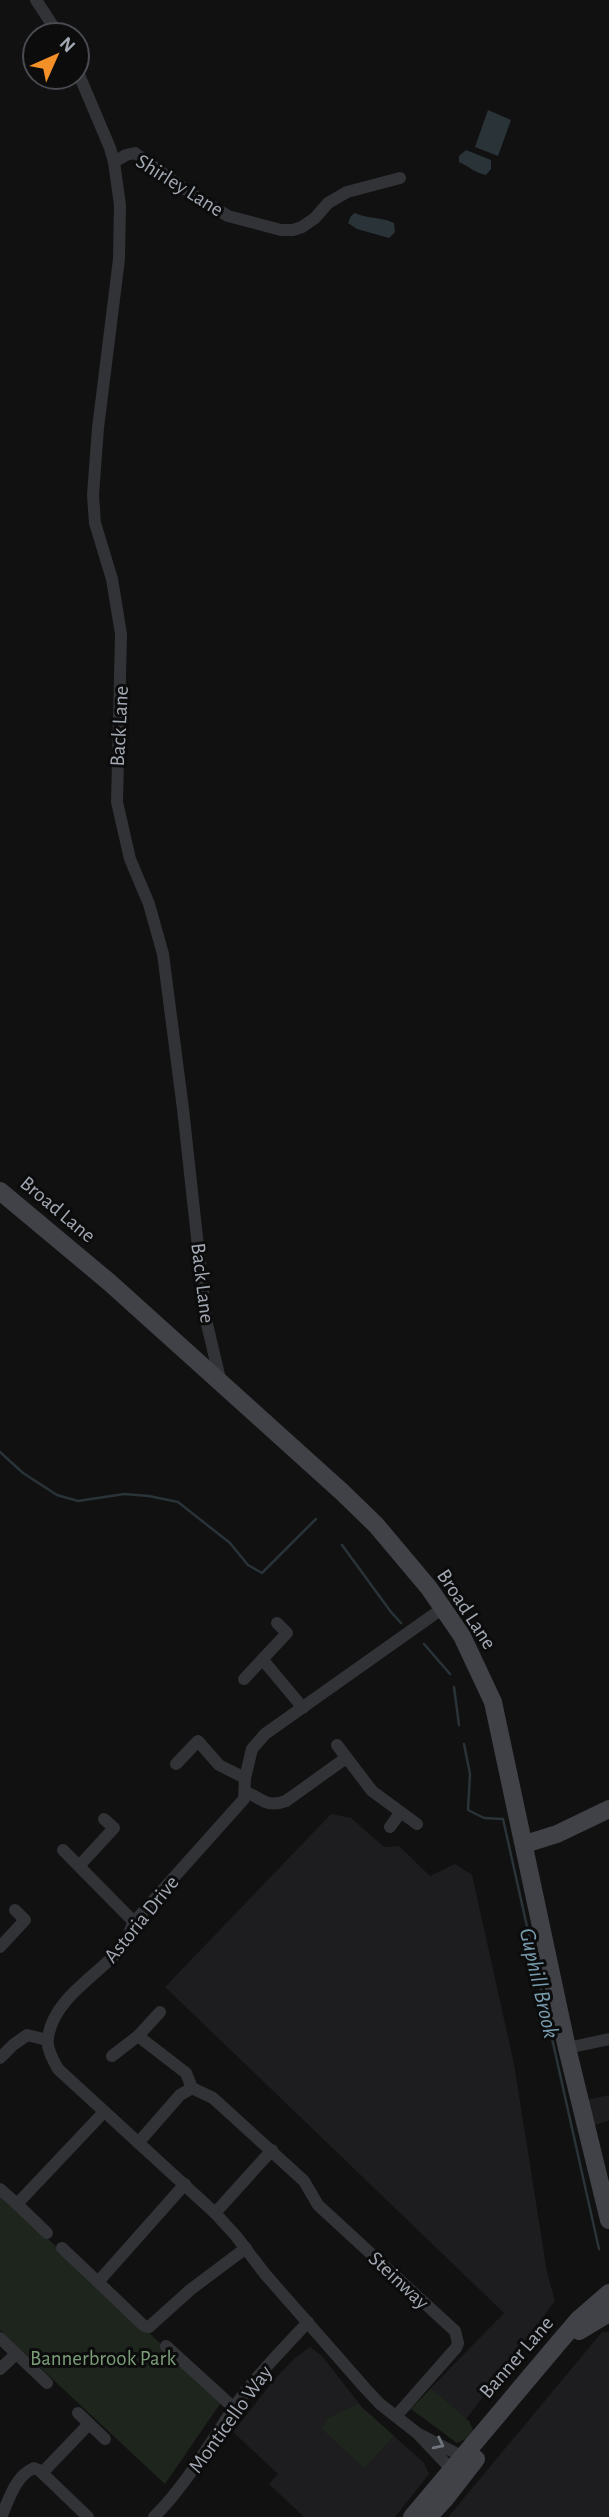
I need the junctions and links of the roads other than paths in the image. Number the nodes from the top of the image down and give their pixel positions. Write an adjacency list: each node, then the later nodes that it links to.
1 (36, 0): 2 (street)
2 (50, 21)
3 (86, 91): 4 (street, Back Lane)
4 (114, 162): 5 (street, Shirley Lane); 7 (street, Back Lane)
5 (400, 178)
6 (0, 1191): 7 (street, Broad Lane)
7 (221, 1383): 8 (street, Broad Lane)
8 (443, 1608): 12 (street); 25 (street, Broad Lane)
9 (277, 1623): 10 (street)
10 (263, 1660): 11 (street); 12 (street)
11 (244, 1679)
12 (303, 1708): 16 (street)
13 (337, 1745): 14 (street)
14 (346, 1758): 17 (street); 19 (street)
15 (176, 1764): 16 (street)
16 (245, 1778): 17 (street)
17 (246, 1792): 30 (street, Astoria Drive)
18 (609, 1809): 25 (street)
19 (400, 1813): 21 (street); 22 (street)
20 (104, 1819): 23 (street)
21 (417, 1824)
22 (390, 1827)
23 (114, 1828): 24 (street); 27 (street)
24 (125, 1838)
25 (525, 1844): 37 (street, Broad Lane)
26 (63, 1850): 27 (street)
27 (79, 1866): 30 (street)
28 (15, 1910): 29 (street)
29 (25, 1920): 31 (street); 32 (street)
30 (134, 1922): 36 (street, Astoria Drive)
31 (36, 1929)
32 (0, 1947)
33 (160, 2012): 34 (street)
34 (138, 2036): 39 (street); 40 (street)
35 (609, 2039): 37 (street)
36 (47, 2040): 38 (street); 41 (street)
37 (567, 2048): 48 (street, Broad Lane)
38 (2, 2053)
39 (112, 2056)
40 (192, 2088): 42 (street); 43 (street, Steinway)
41 (104, 2112): 42 (street); 46 (street)
42 (138, 2143): 44 (street)
43 (272, 2150): 47 (street); 63 (street, Steinway)
44 (185, 2184): 47 (street); 52 (street)
45 (0, 2189): 46 (street)
46 (17, 2204): 49 (street)
47 (215, 2213): 51 (street)
48 (609, 2220)
49 (47, 2233)
50 (62, 2248): 52 (street)
51 (246, 2248): 52 (street); 55 (street)
52 (98, 2282)
53 (609, 2293): 66 (street, Banner Lane)
54 (609, 2314): 66 (street, Banner Lane)
55 (308, 2322): 61 (street, Monticello Way); 63 (street)
56 (0, 2338): 58 (street)
57 (166, 2346): 61 (street)
58 (16, 2354): 59 (street); 60 (street)
59 (0, 2369)
60 (47, 2383)
61 (234, 2408): 68 (street, Monticello Way)
62 (78, 2413): 64 (street)
63 (397, 2415): 66 (street)
64 (89, 2424): 65 (street); 67 (street)
65 (104, 2439)
66 (464, 2463): 71 (street, Banner Lane); 72 (street, Banner Lane)
67 (42, 2473): 69 (street); 70 (street)
68 (158, 2516)
69 (1, 2517)
70 (88, 2517)
71 (412, 2517)
72 (428, 2517)

